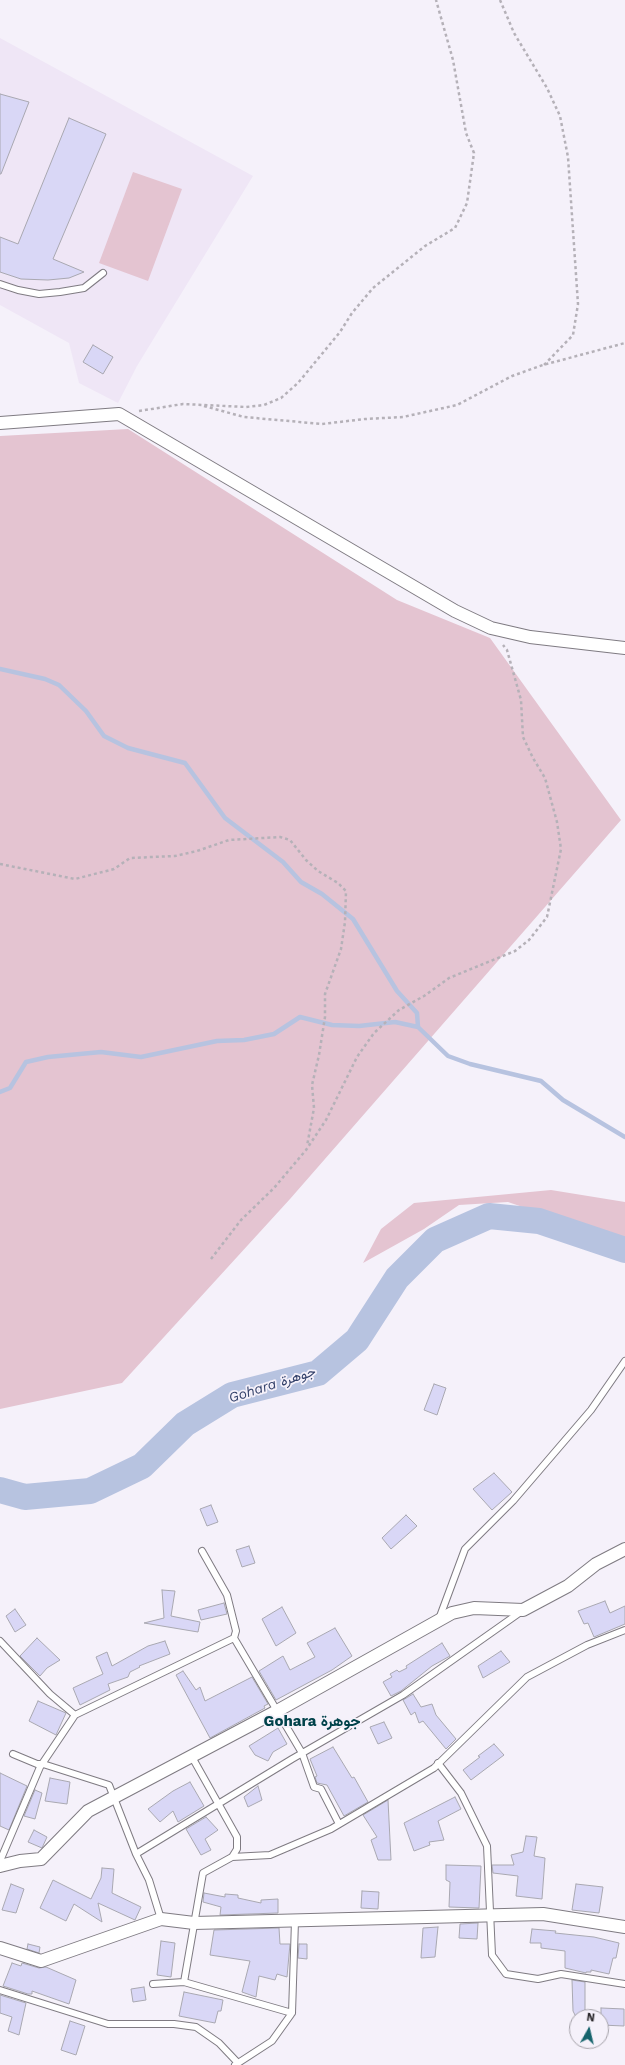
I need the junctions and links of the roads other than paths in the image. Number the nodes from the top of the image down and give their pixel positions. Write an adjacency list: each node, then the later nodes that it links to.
1 (103, 272): 2 (lane)
2 (0, 284)
3 (0, 423): 4 (street)
4 (625, 648)
5 (625, 1361): 9 (lane)
6 (625, 1549): 8 (street)
7 (202, 1551): 11 (lane)
8 (523, 1610): 9 (street); 15 (lane)
9 (439, 1621): 13 (street)
10 (625, 1630): 18 (lane)
11 (234, 1638): 13 (lane); 14 (lane)
12 (0, 1641): 14 (lane)
13 (276, 1711): 15 (lane); 17 (street)
14 (75, 1715): 19 (lane)
15 (302, 1753): 21 (lane); 22 (lane)
16 (13, 1754): 19 (lane)
17 (192, 1757): 20 (street); 21 (lane)
18 (438, 1763): 22 (lane); 27 (lane)
19 (42, 1764): 20 (lane); 25 (lane)
20 (115, 1798): 23 (lane); 26 (street)
21 (218, 1805): 23 (lane); 24 (lane)
22 (339, 1824): 24 (lane)
23 (136, 1854): 28 (lane)
24 (232, 1857): 30 (lane)
25 (0, 1862)
26 (0, 1866)
27 (490, 1916): 29 (street); 31 (street); 35 (lane)
28 (161, 1919): 30 (street); 32 (street)
29 (295, 1921): 30 (street); 37 (lane)
30 (194, 1923): 33 (lane)
31 (625, 1927)
32 (0, 1948)
33 (184, 1982): 34 (lane); 37 (lane)
34 (153, 1984)
35 (625, 1984)
36 (0, 1990): 38 (lane)
37 (292, 2013): 38 (lane)
38 (237, 2064)

